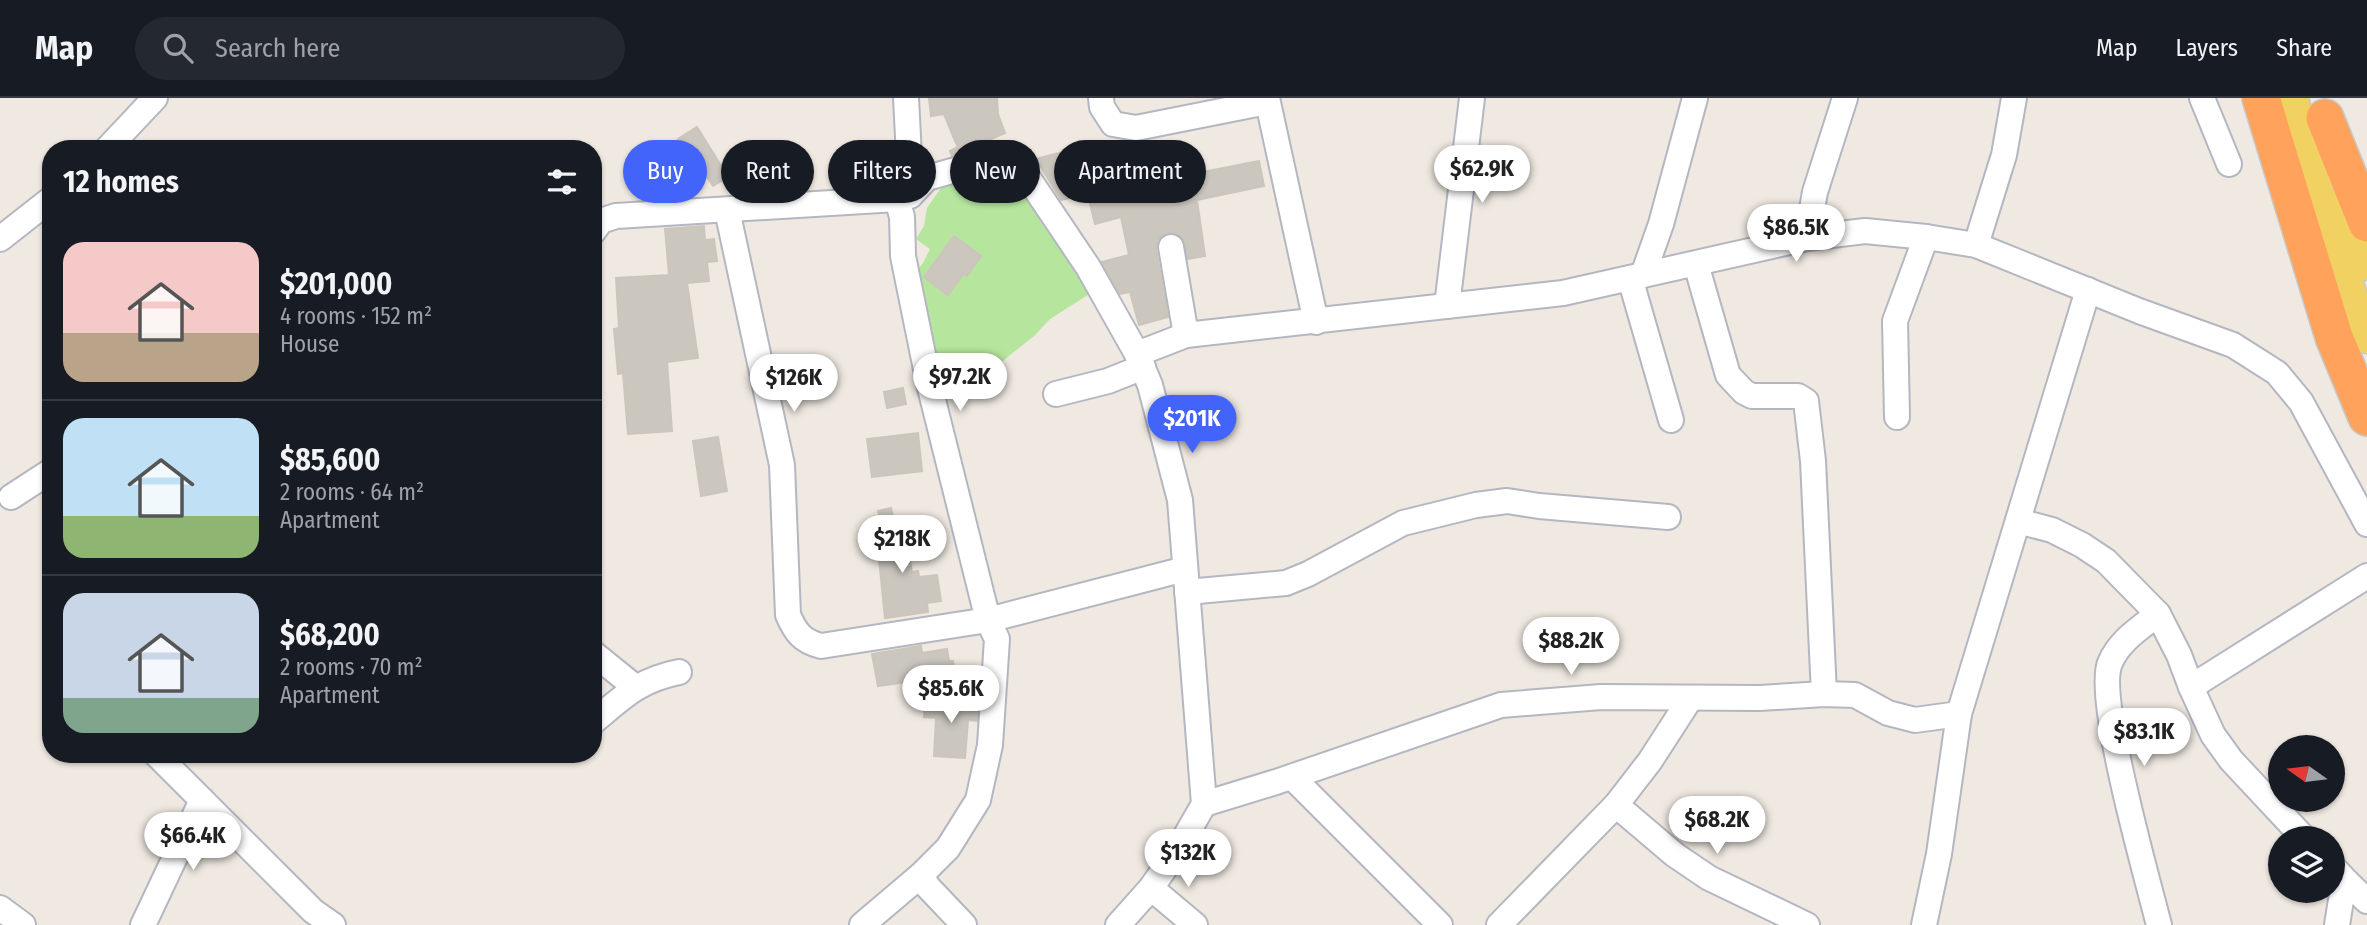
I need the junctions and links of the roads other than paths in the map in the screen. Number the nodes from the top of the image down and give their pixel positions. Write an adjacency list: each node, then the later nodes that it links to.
1 (155, 98): 13 (street)
2 (906, 98): 14 (street)
3 (1101, 98): 11 (street)
4 (1472, 98): 32 (street)
5 (1694, 98): 30 (street)
6 (1845, 98): 24 (street)
7 (2014, 98): 26 (street)
8 (2203, 98): 15 (street)
9 (2261, 98): 39 (highway)
10 (2292, 98): 35 (main road)
11 (1267, 100): 33 (street)
12 (2322, 108): 22 (highway); 29 (main road)
13 (115, 140)
14 (905, 140)
15 (2229, 164)
16 (936, 175): 36 (street)
17 (828, 203): 20 (street)
18 (903, 203): 49 (street)
19 (42, 206): 25 (street)
20 (727, 210): 21 (street); 49 (street)
21 (602, 220)
22 (2367, 223)
23 (1926, 237): 24 (street); 26 (street); 38 (street)
24 (1807, 238): 28 (street)
25 (0, 239)
26 (1976, 245): 31 (street)
27 (1171, 247): 34 (street)
28 (1696, 264): 30 (street); 54 (street)
29 (2367, 264)
30 (1637, 277): 32 (street); 40 (street)
31 (2088, 290): 44 (street); 45 (street)
32 (1447, 306): 33 (street)
33 (1316, 322): 34 (street)
34 (1186, 335): 36 (street)
35 (2367, 337)
36 (1140, 360): 37 (street); 47 (street)
37 (1056, 394)
38 (1897, 417)
39 (2367, 417)
40 (1671, 420)
41 (42, 477): 42 (street)
42 (11, 497)
43 (1668, 517): 47 (street)
44 (2018, 521): 48 (street); 57 (street)
45 (2367, 524)
46 (2367, 576): 53 (street)
47 (1186, 581): 49 (street); 61 (street)
48 (2158, 614): 53 (street); 82 (street)
49 (988, 620): 64 (street)
50 (602, 660): 52 (street)
51 (679, 672): 52 (street)
52 (635, 687): 56 (street)
53 (2191, 687): 63 (street)
54 (1824, 694): 55 (street); 57 (street)
55 (1690, 699): 59 (street); 62 (street)
56 (602, 714)
57 (1959, 714): 81 (street)
58 (165, 763): 60 (street)
59 (1292, 777): 61 (street); 78 (street)
60 (202, 800): 72 (street); 73 (street)
61 (1204, 804): 66 (street)
62 (1616, 805): 70 (street); 79 (street)
63 (2293, 826)
64 (921, 875): 74 (street); 75 (street)
65 (2345, 880): 67 (street)
66 (1151, 888): 76 (street); 77 (street)
67 (2367, 901)
68 (2341, 903): 83 (street)
69 (0, 908): 71 (street)
70 (1779, 919): 80 (street)
71 (23, 925)
72 (143, 925)
73 (333, 925)
74 (862, 925)
75 (964, 925)
76 (1118, 925)
77 (1195, 925)
78 (1440, 925)
79 (1499, 925)
80 (1807, 925)
81 (1924, 925)
82 (2159, 925)
83 (2337, 925)

